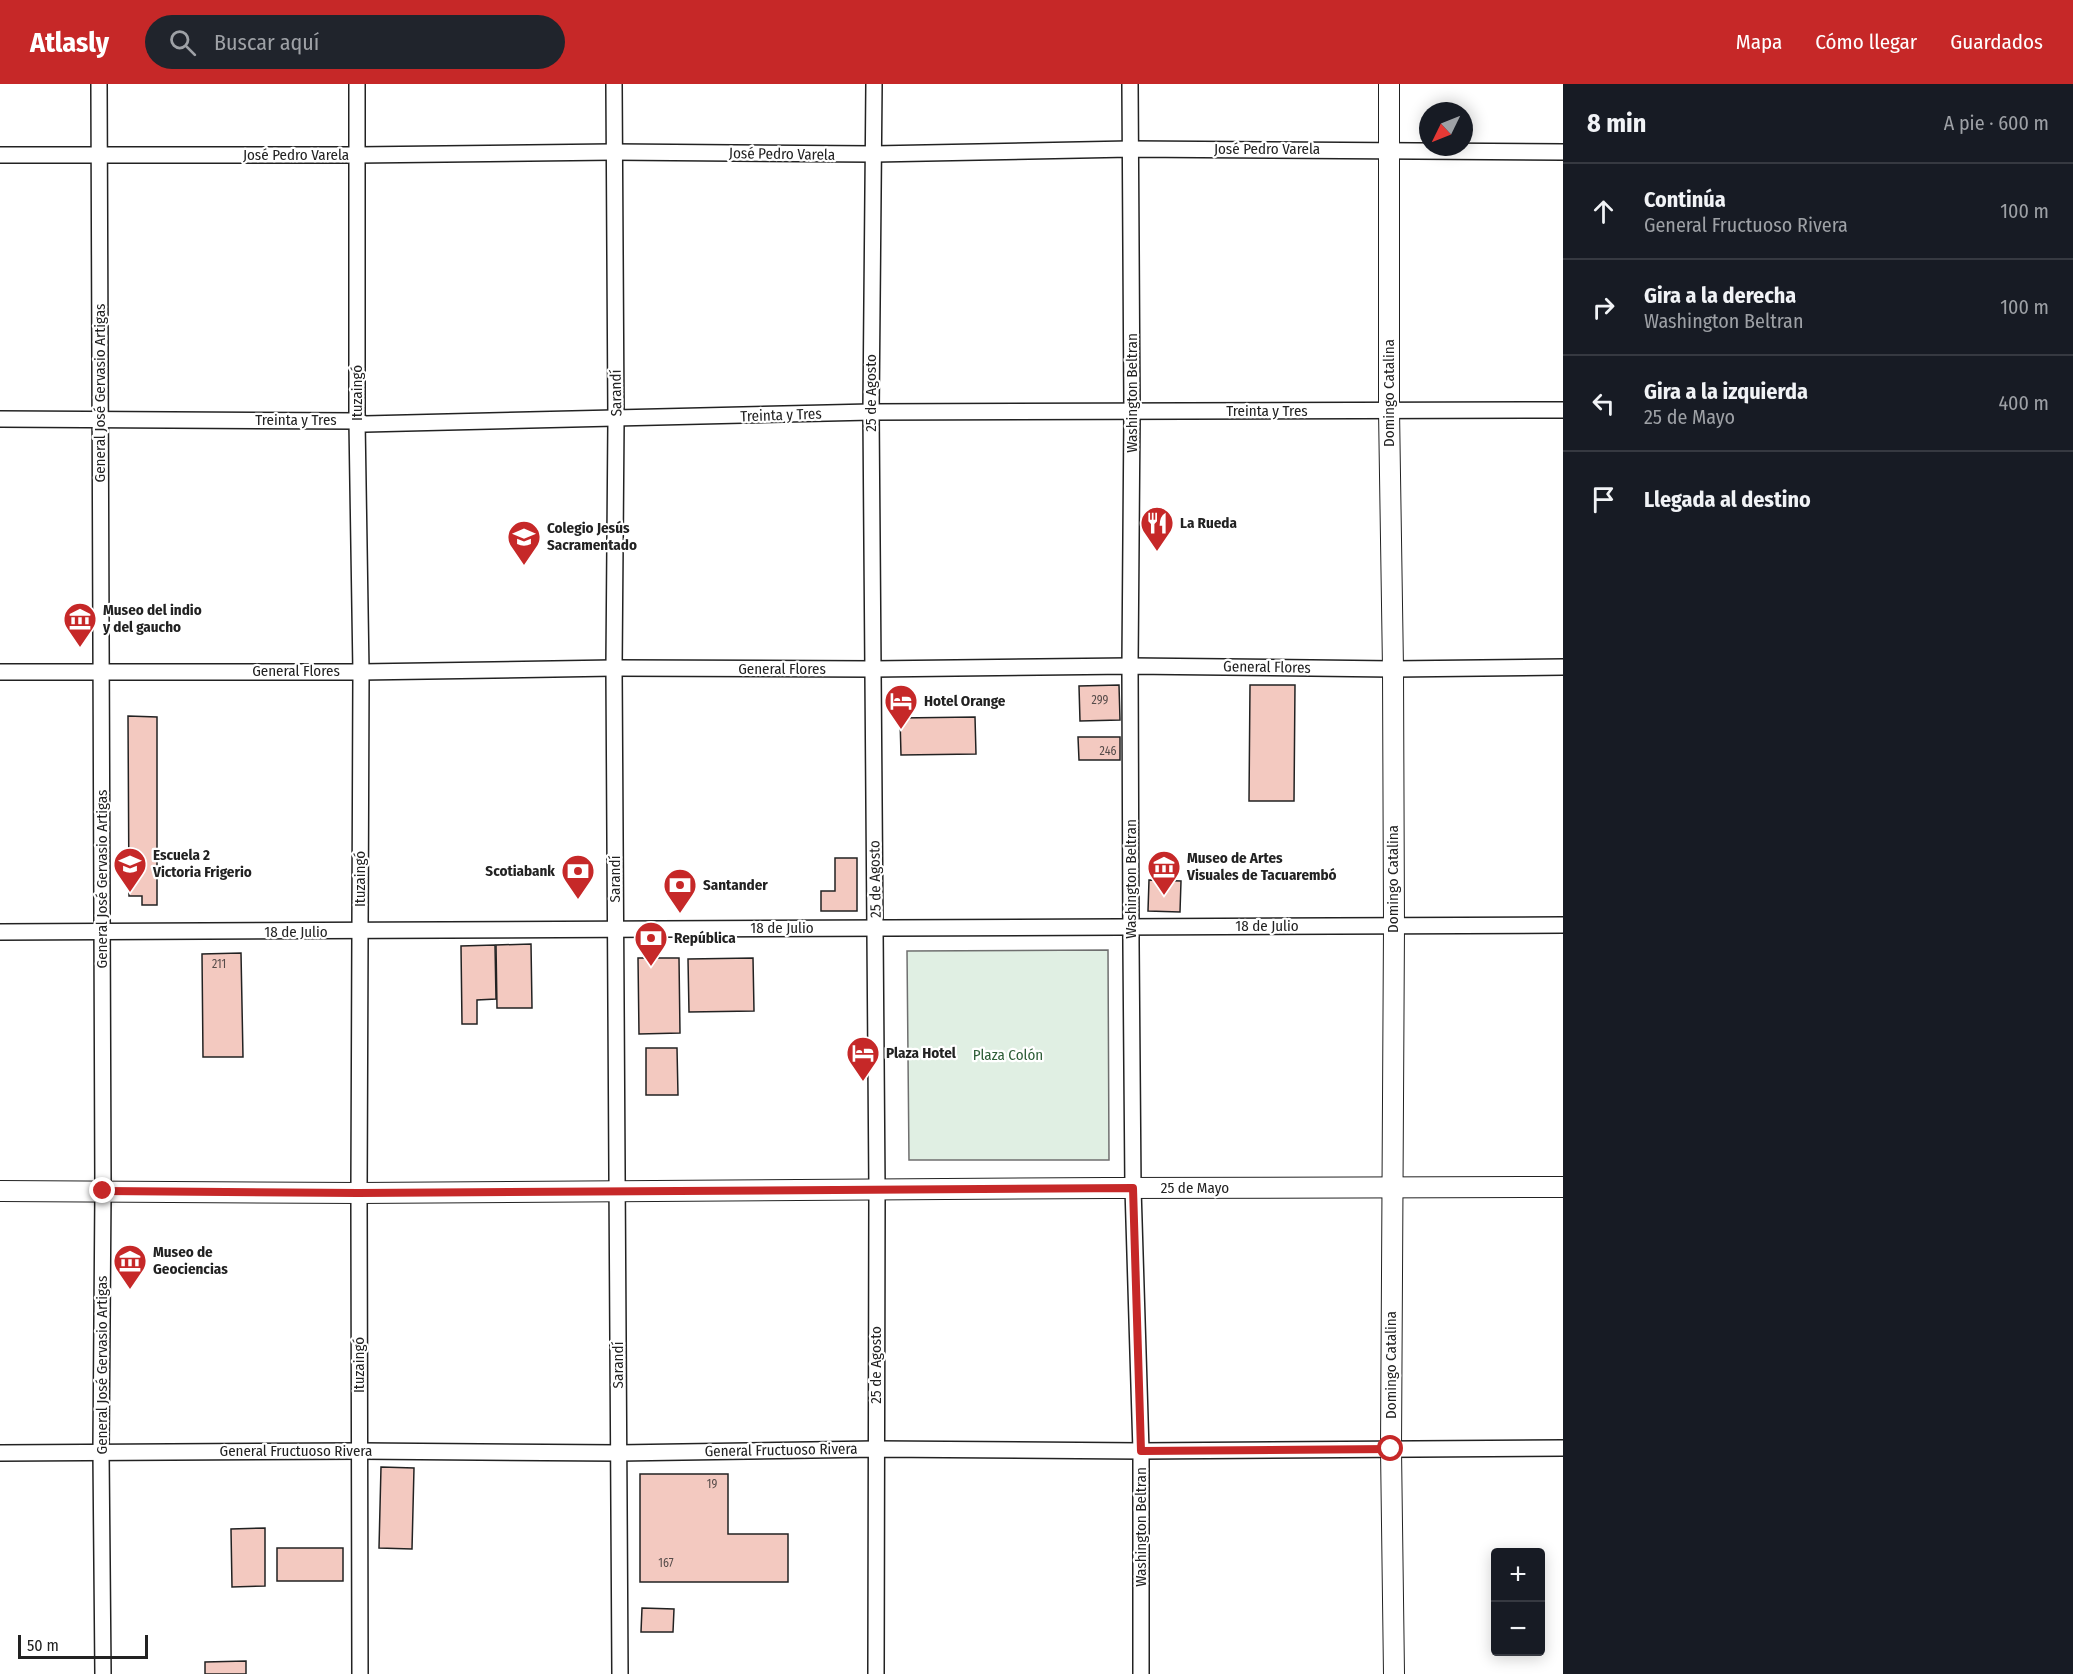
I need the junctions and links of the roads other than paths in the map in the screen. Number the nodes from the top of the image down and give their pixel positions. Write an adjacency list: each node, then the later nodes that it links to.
1 (99, 84): 13 (street, General José Gervasio Artigas)
2 (357, 84): 14 (street, Ituzaingó)
3 (614, 84): 9 (street, Sarandí)
4 (874, 84): 11 (street, 25 de Agosto)
5 (1130, 84): 7 (street, Washington Beltran)
6 (1389, 84): 8 (street, Domingo Catalina)
7 (1130, 149): 8 (street, José Pedro Varela); 11 (street, José Pedro Varela); 18 (street, Washington Beltran)
8 (1390, 150): 10 (street, José Pedro Varela); 15 (street, Domingo Catalina)
9 (613, 152): 11 (street, José Pedro Varela); 14 (street, José Pedro Varela); 21 (street, Sarandí)
10 (1563, 152)
11 (874, 154): 17 (street, 25 de Agosto)
12 (0, 155): 13 (street, José Pedro Varela)
13 (99, 155): 14 (street, José Pedro Varela); 20 (street, General José Gervasio Artigas)
14 (357, 155): 22 (street, Ituzaingó)
15 (1389, 410): 16 (street, Treinta y Tres); 18 (street, Treinta y Tres); 27 (street, Domingo Catalina)
16 (1563, 410)
17 (871, 412): 18 (street, Treinta y Tres); 21 (street, Treinta y Tres); 26 (street, 25 de Agosto)
18 (1132, 412): 23 (street, Washington Beltran)
19 (0, 419): 20 (street, Treinta y Tres)
20 (100, 419): 22 (street, Treinta y Tres); 28 (street, General José Gervasio Artigas)
21 (616, 420): 22 (street, Treinta y Tres); 24 (street, Sarandí)
22 (357, 421): 30 (street, Ituzaingó)
23 (1130, 666): 26 (street, General Flores); 27 (street, General Flores); 32 (street, Washington Beltran)
24 (614, 668): 26 (street, General Flores); 30 (street, General Flores); 34 (street, Sarandí)
25 (1563, 668): 27 (street, General Flores)
26 (873, 669): 35 (street, 25 de Agosto)
27 (1393, 669): 33 (street, Domingo Catalina)
28 (100, 671): 29 (street, General Flores); 30 (street, General Flores); 38 (street, General José Gervasio Artigas)
29 (0, 672)
30 (361, 672): 36 (street, Ituzaingó)
31 (1563, 925): 33 (street, 18 de Julio)
32 (1132, 926): 33 (street, 18 de Julio); 35 (street, 18 de Julio); 40 (street, Washington Beltran)
33 (1394, 926): 41 (street, Domingo Catalina)
34 (616, 928): 35 (street, 18 de Julio); 36 (street, 18 de Julio); 45 (street, Sarandí)
35 (876, 928): 42 (street, 25 de Agosto)
36 (359, 931): 38 (street, 18 de Julio); 46 (street, Ituzaingó)
37 (0, 932): 38 (street, 18 de Julio)
38 (102, 933): 44 (street, General José Gervasio Artigas)
39 (1563, 1187): 41 (street, 25 de Mayo)
40 (1133, 1188): 41 (street, 25 de Mayo); 42 (street, 25 de Mayo); 51 (street, Washington Beltran)
41 (1392, 1189): 49 (street, Domingo Catalina)
42 (878, 1190): 45 (street, 25 de Mayo); 48 (street, 25 de Agosto)
43 (0, 1191): 44 (street, 25 de Mayo)
44 (103, 1191): 46 (street, 25 de Mayo); 53 (street, General José Gervasio Artigas)
45 (616, 1191): 46 (street, 25 de Mayo); 54 (street, Sarandí)
46 (358, 1193): 50 (street, Ituzaingó)
47 (1563, 1448): 49 (street, General Fructuoso Rivera)
48 (876, 1449): 51 (street, General Fructuoso Rivera); 54 (street, General Fructuoso Rivera); 58 (street, 25 de Agosto)
49 (1391, 1449): 51 (street, General Fructuoso Rivera); 60 (street, Domingo Catalina)
50 (360, 1451): 53 (street, General Fructuoso Rivera); 54 (street, General Fructuoso Rivera); 56 (street, Ituzaingó)
51 (1141, 1451): 59 (street, Washington Beltran)
52 (0, 1452): 53 (street, General Fructuoso Rivera)
53 (101, 1452): 55 (street, General José Gervasio Artigas)
54 (618, 1453): 57 (street, Sarandí)
55 (102, 1674)
56 (360, 1674)
57 (620, 1674)
58 (876, 1674)
59 (1141, 1674)
60 (1394, 1674)

